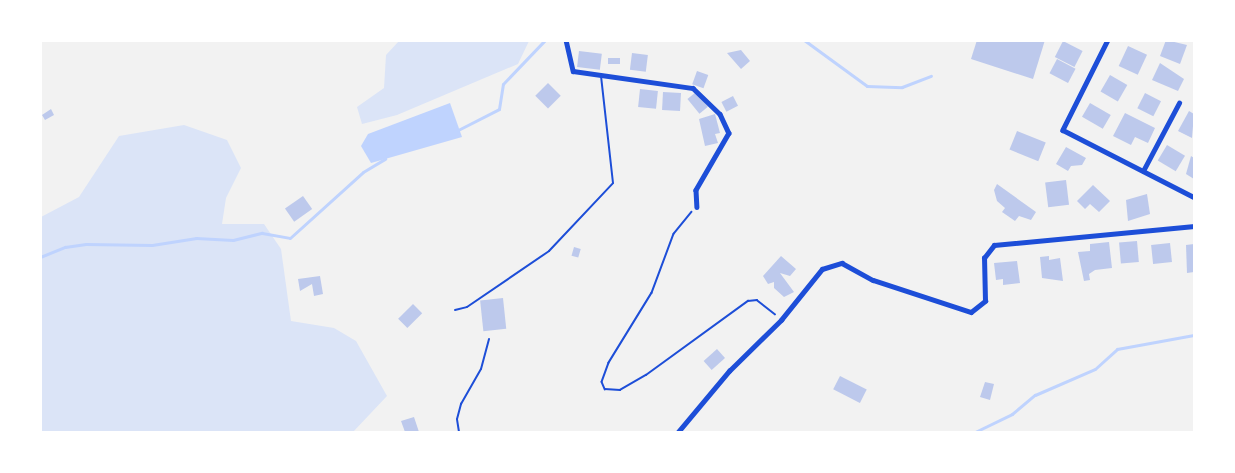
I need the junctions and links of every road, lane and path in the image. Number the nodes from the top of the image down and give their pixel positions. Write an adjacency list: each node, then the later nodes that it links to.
1 (566, 40): 3 (street)
2 (1108, 40): 5 (street)
3 (601, 76): 7 (street); 9 (lane)
4 (1179, 103): 5 (street)
5 (1143, 171): 6 (street)
6 (1194, 197)
7 (697, 207): 10 (path)
8 (1194, 226): 10 (street)
9 (455, 310)
10 (781, 320): 13 (street)
11 (489, 339): 12 (lane)
12 (459, 432)
13 (678, 432)

